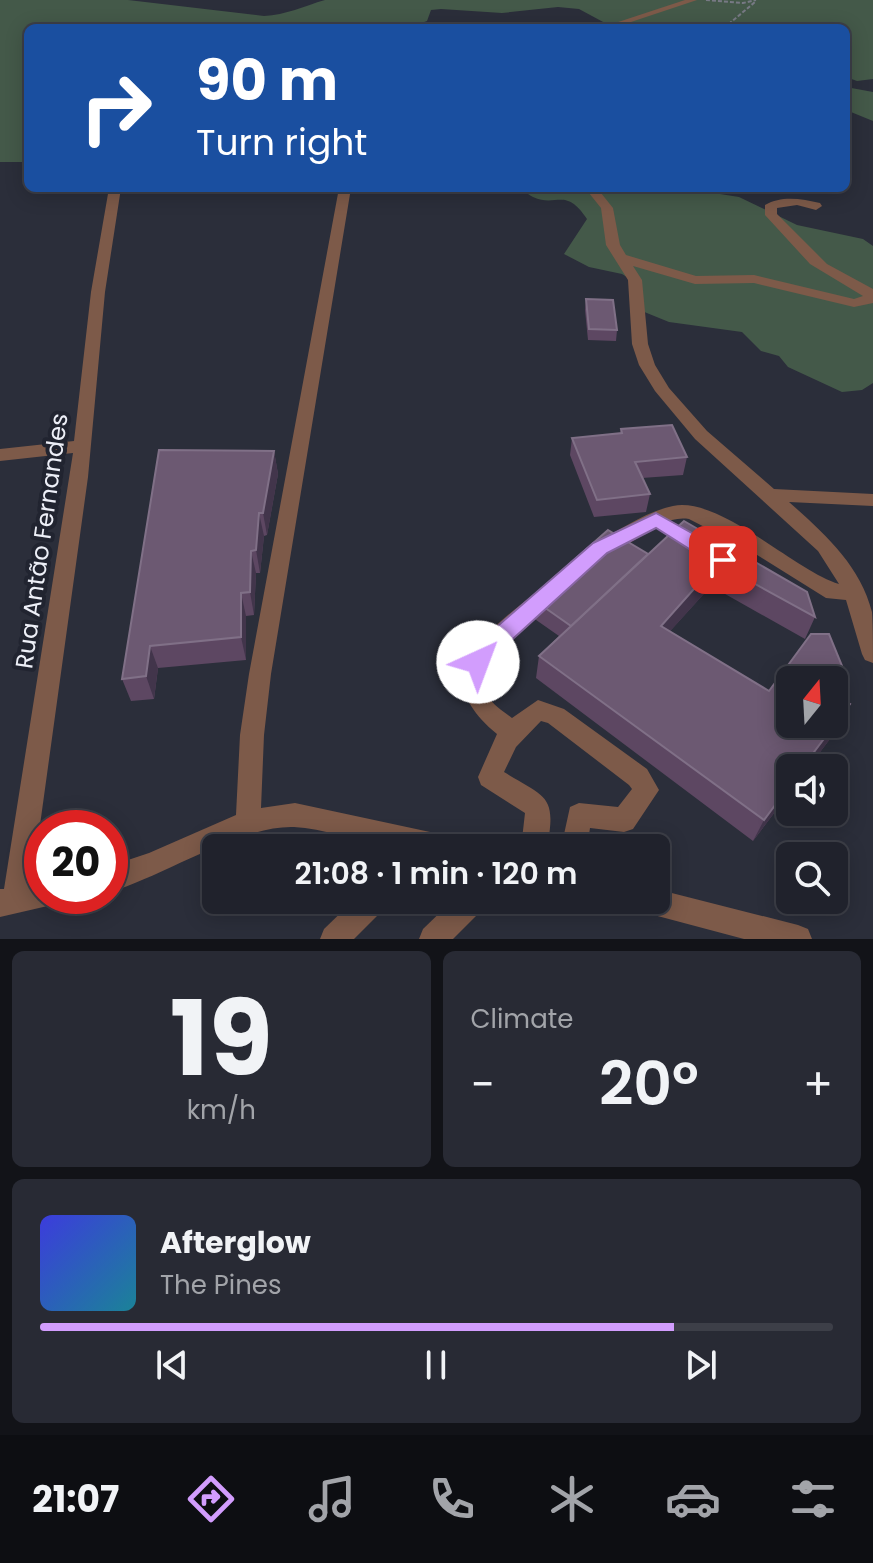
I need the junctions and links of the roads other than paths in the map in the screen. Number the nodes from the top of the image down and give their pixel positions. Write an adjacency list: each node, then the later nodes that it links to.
1 (693, 0): 2 (street)
2 (617, 24)
3 (114, 192): 8 (street, Rua Antão Fernandes)
4 (344, 192): 17 (street)
5 (594, 192): 7 (street)
6 (816, 206): 7 (street)
7 (622, 258): 10 (street)
8 (82, 446): 9 (street); 22 (street, Rua Antão Fernandes)
9 (0, 455)
10 (769, 495): 11 (street); 14 (street)
11 (873, 500)
12 (584, 562): 14 (street)
13 (560, 583): 16 (street)
14 (853, 592): 15 (street)
15 (873, 654)
16 (513, 733): 19 (street); 20 (street)
17 (248, 822): 18 (street); 21 (street)
18 (378, 834)
19 (537, 834)
20 (576, 834)
21 (128, 873)
22 (19, 900)
23 (670, 906): 28 (street)
24 (359, 914): 26 (street)
25 (458, 914): 27 (street)
26 (334, 939)
27 (433, 939)
28 (798, 939)

